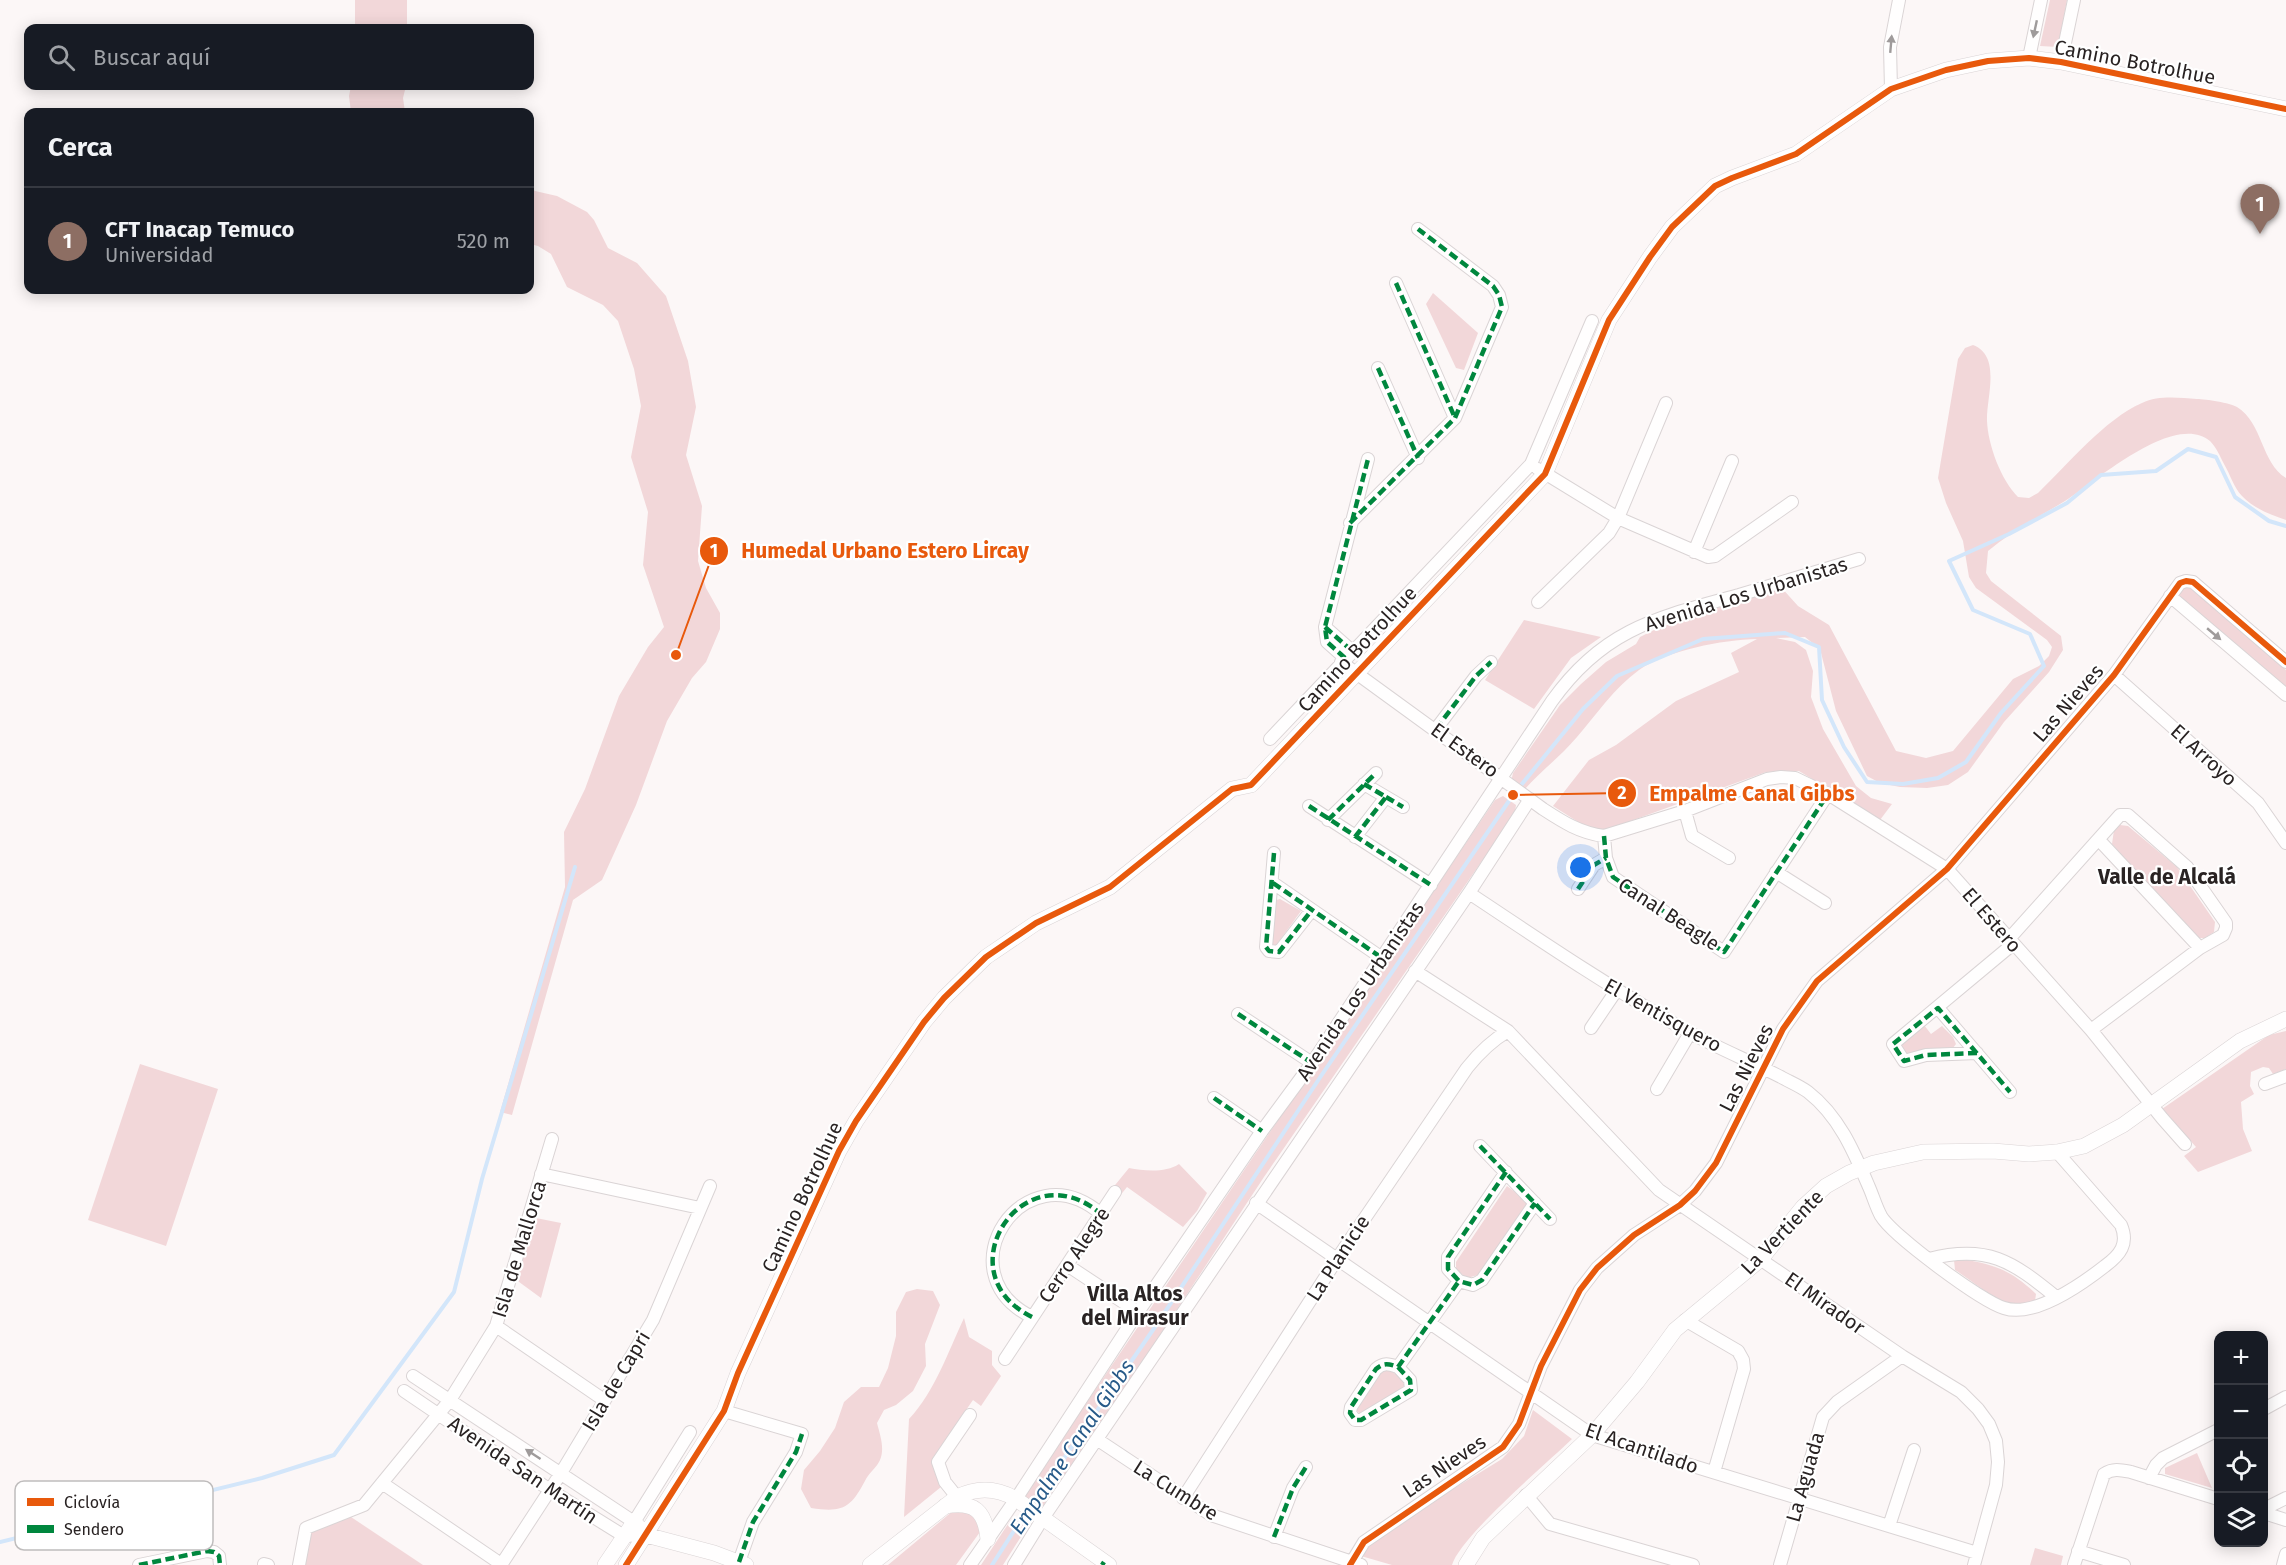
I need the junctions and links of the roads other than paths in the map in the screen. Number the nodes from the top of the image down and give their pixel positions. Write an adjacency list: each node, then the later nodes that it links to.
1 (1899, 0): 6 (street, one-way to 1)
2 (2041, 0): 4 (street, one-way to 4)
3 (2074, 0): 5 (street)
4 (2029, 58): 5 (street, Camino Botrolhue); 6 (street, Camino Botrolhue)
5 (2061, 62): 7 (street, Camino Botrolhue)
6 (1891, 89): 18 (street, Camino Botrolhue)
7 (2286, 109)
8 (1418, 229): 13 (street)
9 (1396, 283): 13 (street)
10 (1592, 321): 17 (street, Camino Botrolhue)
11 (1378, 368): 14 (street)
12 (1666, 403): 20 (street)
13 (1455, 418): 14 (street)
14 (1418, 458): 21 (street)
15 (1368, 459): 21 (street)
16 (1732, 461): 22 (street)
17 (1530, 464): 18 (street); 27 (street, Camino Botrolhue)
18 (1545, 474): 20 (street); 30 (street, Camino Botrolhue)
19 (1792, 502): 22 (street)
20 (1618, 518): 22 (street); 25 (street)
21 (1350, 524): 26 (street)
22 (1694, 552)
23 (1859, 559): 36 (street, Avenida Los Urbanistas)
24 (2170, 596): 28 (street, Las Nieves); 31 (street, Las Nieves); 32 (street, one-way to 32)
25 (1538, 602)
26 (1325, 627): 27 (street); 27 (street)
27 (1346, 657): 30 (street, El Estero); 34 (street, Camino Botrolhue)
28 (2286, 662)
29 (1491, 663): 33 (street)
30 (1356, 674): 33 (street, El Estero); 118 (street, Camino Botrolhue)
31 (2114, 675): 48 (street, El Arroyo); 52 (street, Las Nieves)
32 (2286, 695)
33 (1436, 729): 36 (street, El Estero)
34 (1270, 739)
35 (1376, 773): 37 (street)
36 (1505, 780): 40 (street, El Estero); 55 (street, Avenida Los Urbanistas)
37 (1364, 784): 39 (street); 44 (street)
38 (1828, 794): 43 (street, El Estero); 52 (street, El Estero); 53 (street, Canal Beagle)
39 (1386, 797): 42 (street); 46 (street)
40 (1526, 797): 45 (street, El Estero); 57 (street, Avenida Los Urbanistas)
41 (1309, 806): 44 (street)
42 (1403, 807)
43 (1685, 811): 45 (street, El Estero); 51 (street)
44 (1328, 820): 46 (street)
45 (1604, 836): 50 (street, Canal Beagle)
46 (1355, 837): 55 (street)
47 (2098, 840): 60 (street); 61 (street); 61 (street)
48 (2286, 843)
49 (1274, 853): 54 (street)
50 (1606, 858): 53 (street, Canal Beagle); 56 (street, Canal Beagle)
51 (1729, 858)
52 (1947, 869): 60 (street, El Estero); 74 (street, Las Nieves)
53 (1776, 872): 58 (street)
54 (1273, 884): 59 (street); 59 (street)
55 (1431, 885): 62 (street, Avenida Los Urbanistas)
56 (1578, 889)
57 (1469, 893): 63 (street, Avenida Los Urbanistas); 64 (street, El Ventisquero)
58 (1825, 903)
59 (1311, 911): 62 (street)
60 (2010, 942): 65 (street); 69 (street, El Estero)
61 (2200, 948): 69 (street)
62 (1382, 958): 73 (street, Avenida Los Urbanistas)
63 (1415, 970): 70 (street, El Mirador); 91 (street, Avenida Los Urbanistas)
64 (1616, 991): 68 (street); 71 (street, El Ventisquero)
65 (1938, 1008): 72 (street); 72 (street)
66 (1238, 1014): 73 (street)
67 (2286, 1019): 80 (street, La Vertiente)
68 (1592, 1028)
69 (2091, 1030): 80 (street, El Estero)
70 (1508, 1031): 93 (street, El Mirador); 97 (street, La Planicie)
71 (1690, 1033): 74 (street, El Ventisquero); 77 (street)
72 (1977, 1053): 78 (street)
73 (1312, 1063): 81 (street, Avenida Los Urbanistas)
74 (1764, 1068): 86 (street, El Ventisquero); 93 (street, Las Nieves)
75 (2286, 1076): 76 (street)
76 (2265, 1083)
77 (1657, 1089)
78 (2010, 1092)
79 (1214, 1098): 81 (street)
80 (2153, 1105): 83 (street, El Estero); 85 (street, La Vertiente)
81 (1262, 1131): 103 (street, Avenida Los Urbanistas)
82 (552, 1139): 88 (street, Isla de Mallorca)
83 (2186, 1144)
84 (1480, 1146): 87 (street)
85 (2057, 1152): 86 (street, La Vertiente); 102 (street, El Ventisquero)
86 (1861, 1168): 98 (street, La Vertiente); 99 (street, El Ventisquero)
87 (1506, 1172): 92 (street); 101 (street)
88 (541, 1174): 94 (street); 107 (street, Isla de Mallorca)
89 (710, 1186): 94 (street, Isla de Capri)
90 (1115, 1192): 95 (street, Cerro Alegre)
91 (1256, 1203): 97 (street, El Acantilado); 124 (street, Avenida Los Urbanistas)
92 (1534, 1203): 96 (street); 101 (street)
93 (1680, 1205): 98 (street, El Mirador); 113 (street, Las Nieves)
94 (700, 1208): 116 (street, Isla de Capri)
95 (1101, 1214): 100 (street, Cerro Alegre); 104 (street)
96 (1550, 1219)
97 (1337, 1259): 106 (street, El Acantilado); 134 (street, La Planicie)
98 (1761, 1259): 105 (street, La Vertiente); 108 (street, El Mirador)
99 (1929, 1259): 102 (street); 102 (street, El Ventisquero)
100 (1067, 1266): 103 (street); 104 (street, Cerro Alegre)
101 (1459, 1281): 106 (street)
102 (2056, 1297)
103 (1138, 1312): 138 (street, Avenida Los Urbanistas)
104 (1032, 1317): 109 (street, Cerro Alegre)
105 (1685, 1320): 123 (street, La Vertiente); 127 (street)
106 (1430, 1322): 110 (street); 113 (street, El Acantilado)
107 (496, 1326): 115 (street, Isla de Mallorca); 116 (street)
108 (1902, 1356): 135 (street, La Aguada); 152 (street, El Mirador)
109 (1005, 1359)
110 (1398, 1367): 110 (street)
111 (413, 1376): 115 (street, Avenida San Martín)
112 (404, 1391): 119 (street, Avenida San Martín)
113 (1531, 1393): 123 (street, El Acantilado); 155 (street, Las Nieves)
114 (2286, 1397): 117 (street)
115 (450, 1400): 119 (street, Isla de Mallorca); 128 (street, Avenida San Martín, one-way to 115)
116 (604, 1400): 128 (street, Isla de Capri)
117 (2268, 1406)
118 (724, 1411): 146 (street, Camino Botrolhue); 153 (street)
119 (440, 1415): 130 (street, Isla de Mallorca); 131 (street, Avenida San Martín)
120 (970, 1415): 133 (street)
121 (690, 1432): 144 (street)
122 (2214, 1432): 129 (street)
123 (1592, 1435): 127 (street, El Acantilado); 132 (street, La Vertiente)
124 (1098, 1440): 134 (street, La Cumbre); 142 (street, Avenida Los Urbanistas)
125 (1914, 1450): 145 (street)
126 (1306, 1467): 148 (street)
127 (1714, 1472): 135 (street, El Acantilado)
128 (561, 1473): 131 (street, Isla de Capri); 144 (street, Avenida San Martín)
129 (2149, 1478): 136 (street); 150 (street)
130 (382, 1483): 158 (street, Isla de Mallorca); 159 (street)
131 (550, 1490): 147 (street, Avenida San Martín); 159 (street, Isla de Capri)
132 (1526, 1495): 165 (street, La Vertiente); 166 (street)
133 (957, 1497): 138 (street); 139 (street)
134 (1183, 1498): 148 (street, La Cumbre)
135 (1798, 1498): 145 (street, El Acantilado); 167 (street, La Aguada)
136 (2214, 1498)
137 (2286, 1498): 140 (street)
138 (1019, 1501): 142 (street); 149 (street, Avenida Los Urbanistas)
139 (942, 1507): 149 (street); 162 (street)
140 (2268, 1509)
141 (2268, 1513): 143 (street)
142 (1041, 1516): 154 (street); 164 (street, Avenida Los Urbanistas)
143 (2286, 1520)
144 (634, 1522): 146 (street, Avenida San Martín); 147 (street)
145 (1889, 1526): 152 (street, El Acantilado)
146 (646, 1535): 147 (street); 153 (street); 161 (street, Camino Botrolhue)
147 (624, 1536): 160 (street)
148 (1274, 1537): 155 (street, La Cumbre)
149 (988, 1539): 163 (street, Avenida Los Urbanistas)
150 (2078, 1551): 168 (street); 169 (street)
151 (2286, 1554): 170 (street)
152 (1976, 1559)
153 (743, 1564)
154 (1105, 1564)
155 (1354, 1564)
156 (139, 1565): 157 (street)
157 (220, 1565)
158 (299, 1565)
159 (501, 1565)
160 (606, 1565)
161 (626, 1565)
162 (870, 1565)
163 (970, 1565)
164 (1014, 1565)
165 (1466, 1565)
166 (1693, 1565)
167 (1780, 1565)
168 (2073, 1565)
169 (2124, 1565)
170 (2283, 1565)

